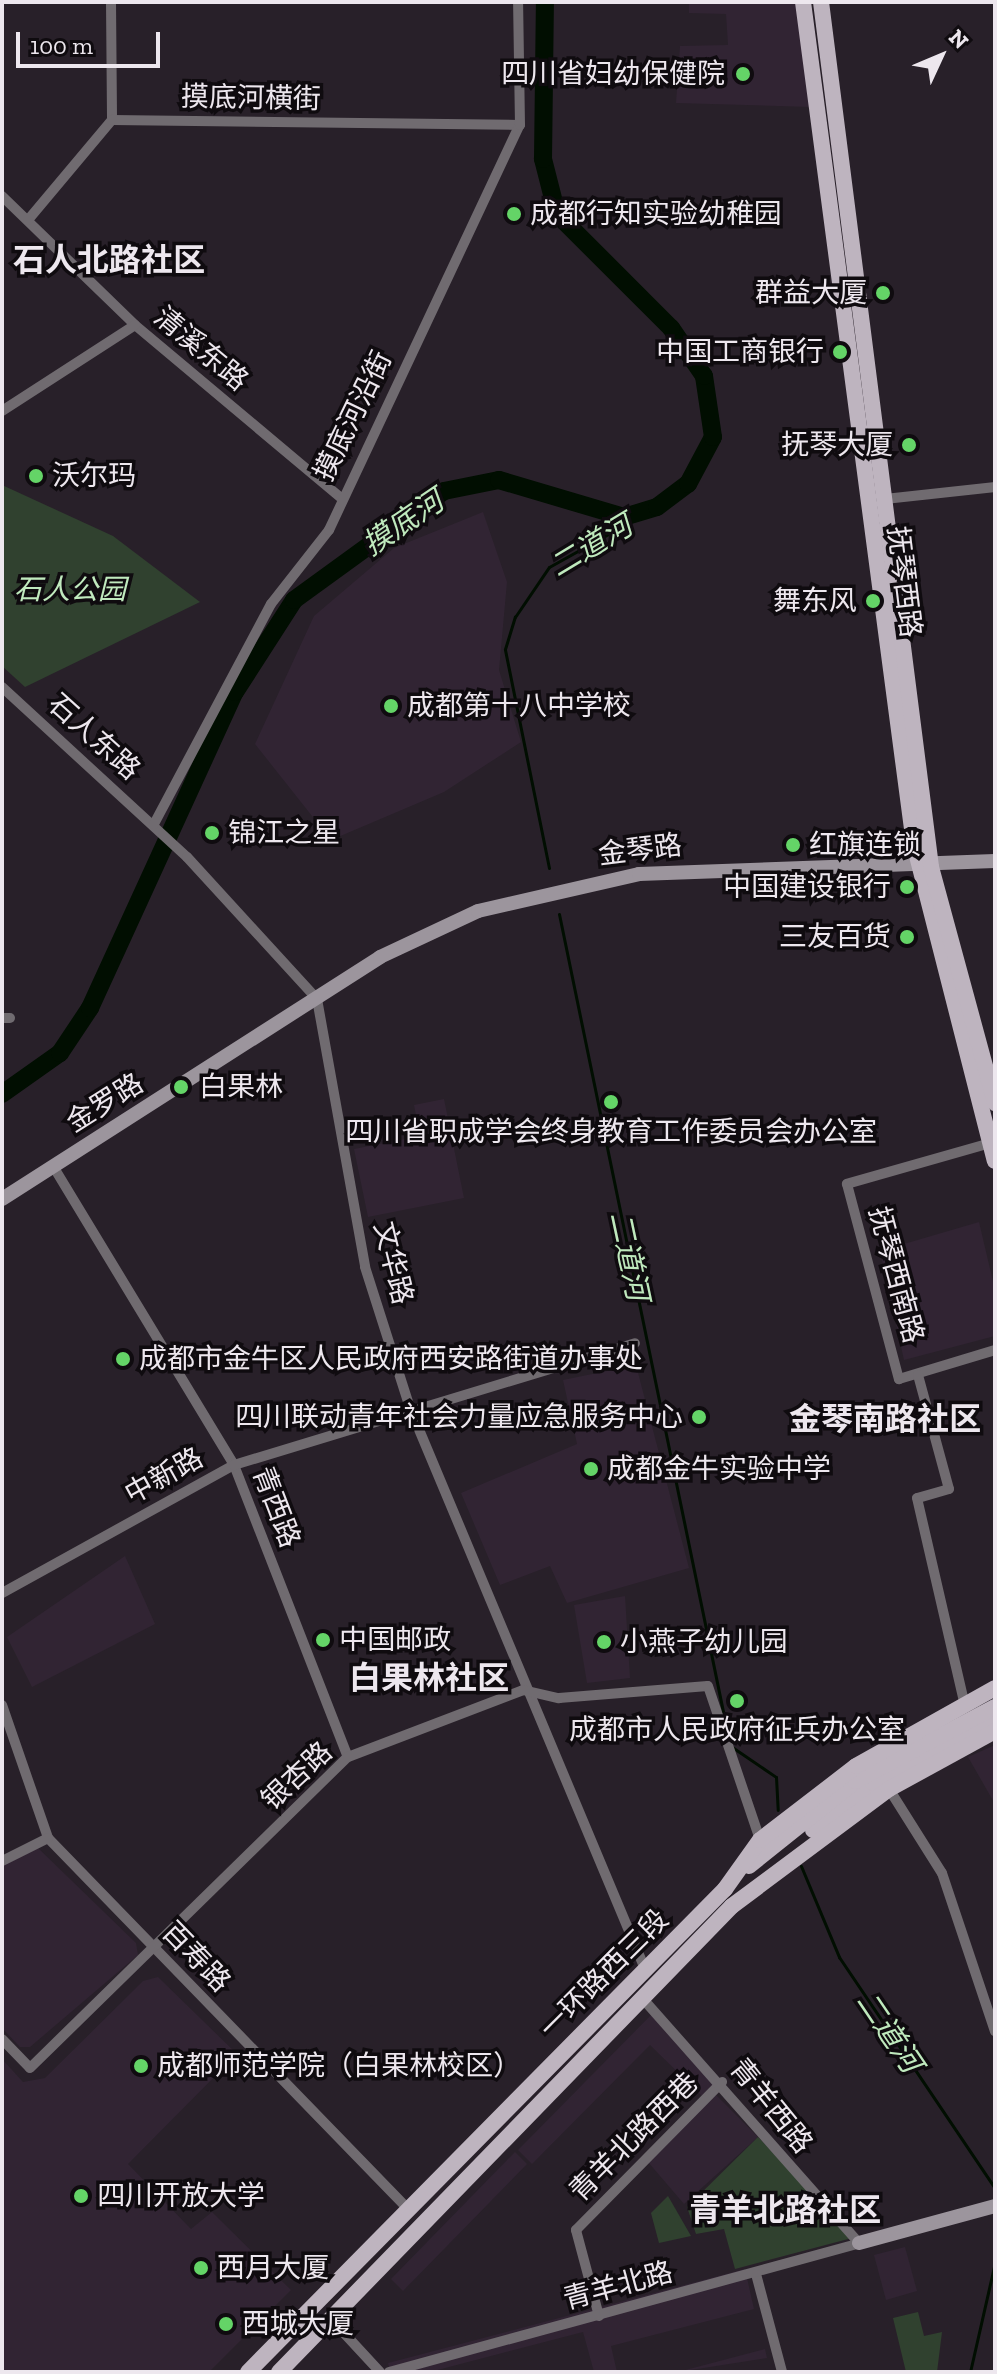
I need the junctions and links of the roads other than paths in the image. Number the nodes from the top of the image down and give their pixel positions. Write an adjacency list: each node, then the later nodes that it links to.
1 (111, 2): 5 (street)
2 (518, 2): 6 (street, 摸底河沿街)
3 (803, 2): 17 (main road, 抚琴西路)
4 (821, 2): 13 (main road, 抚琴西路)
5 (112, 120): 6 (street, 摸底河横街); 8 (street)
6 (520, 125): 12 (street, 摸底河沿街)
7 (2, 196): 8 (street, 清溪东路)
8 (28, 220): 9 (street, 清溪东路)
9 (135, 325): 10 (street); 12 (street, 清溪东路)
10 (2, 411)
11 (995, 487): 13 (street)
12 (340, 497): 15 (street, 摸底河沿街)
13 (885, 499): 17 (main road, 抚琴西路)
14 (2, 687): 15 (street, 石人东路)
15 (154, 824): 18 (street)
16 (995, 861): 17 (street, 金琴路)
17 (925, 867): 18 (street, 金琴路); 19 (main road, 抚琴西路); 20 (main road, 抚琴西路)
18 (317, 999): 22 (street, 金罗路); 27 (street, 文华路)
19 (995, 1103)
20 (993, 1142): 21 (main road, 抚琴西路); 26 (street, 抚琴西南路)
21 (995, 1161)
22 (53, 1166): 23 (street, 金罗路); 28 (street, 青西路)
23 (2, 1199)
24 (635, 1343): 27 (street, 中新路)
25 (995, 1350): 26 (street)
26 (918, 1375): 32 (street, 抚琴西南路)
27 (410, 1408): 28 (street, 中新路); 31 (street, 文华路)
28 (234, 1465): 29 (street, 中新路); 37 (street, 青西路)
29 (2, 1593)
30 (995, 1688): 32 (main road, 一环路西三段)
31 (523, 1690): 37 (street, 银杏路); 41 (street); 46 (street, 文华路)
32 (964, 1702): 41 (main road, 一环路西三段)
33 (2, 1705): 40 (street, 百寿路)
34 (995, 1707): 39 (main road)
35 (995, 1719): 39 (main road)
36 (995, 1731): 38 (main road, 一环路西三段)
37 (348, 1757): 45 (street, 银杏路)
38 (889, 1789): 44 (main road, 一环路西三段); 48 (street)
39 (829, 1808): 43 (main road); 44 (main road)
40 (48, 1838): 42 (street); 45 (street, 百寿路)
41 (760, 1840): 43 (main road, 一环路西三段)
42 (2, 1861)
43 (725, 1889): 46 (main road, 一环路西三段)
44 (732, 1906): 47 (main road, 一环路西三段)
45 (153, 1947): 49 (street, 银杏路); 52 (street, 百寿路)
46 (645, 1969): 52 (main road, 一环路西三段)
47 (645, 2001): 50 (street, 青羊西路); 56 (main road, 一环路西三段)
48 (995, 2031)
49 (2, 2039)
50 (722, 2082): 53 (street, 青羊西路); 55 (street, 青羊北路西巷)
51 (994, 2206): 53 (street)
52 (409, 2210): 57 (main road, 一环路西三段)
53 (859, 2243): 54 (street, 青羊北路)
54 (756, 2274): 55 (street, 青羊北路); 61 (street)
55 (599, 2316): 60 (street, 青羊北路)
56 (331, 2319): 58 (main road, 一环路西三段); 59 (street)
57 (248, 2372)
58 (279, 2372)
59 (380, 2372)
60 (389, 2372)
61 (782, 2372)

